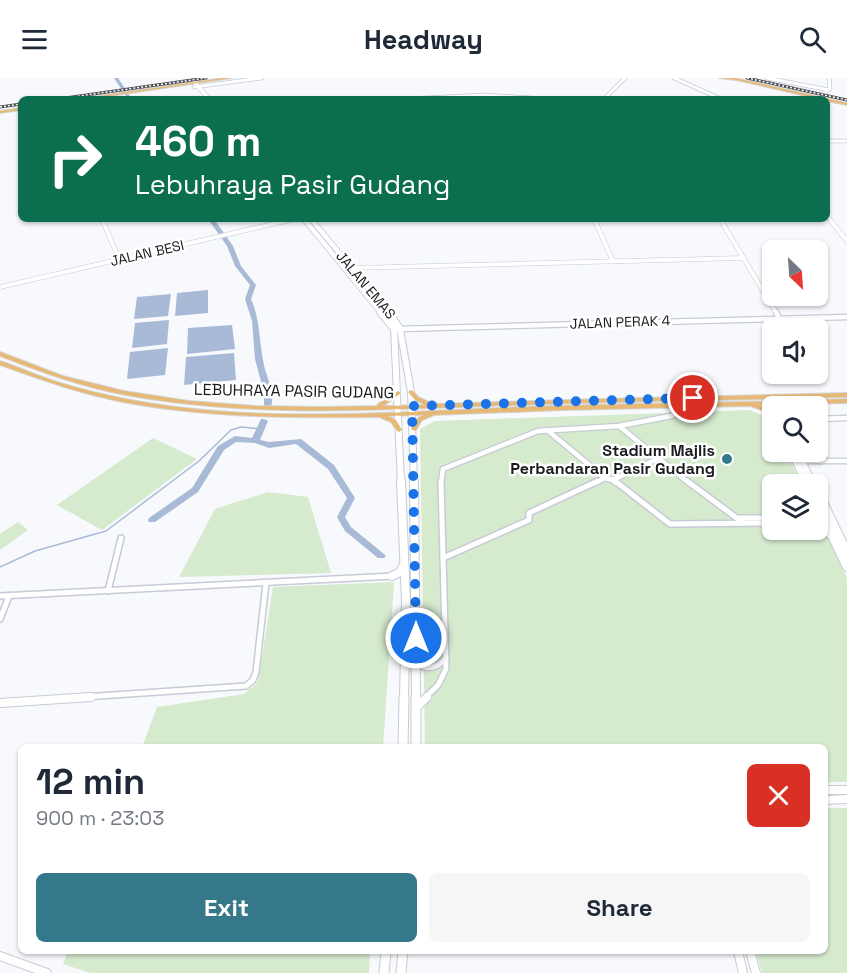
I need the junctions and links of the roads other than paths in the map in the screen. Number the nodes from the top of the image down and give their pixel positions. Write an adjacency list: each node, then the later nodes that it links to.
1 (230, 78): 10 (main road)
2 (238, 78): 10 (main road)
3 (262, 78): 10 (street)
4 (625, 78): 17 (street)
5 (674, 78): 18 (street)
6 (722, 78): 19 (main road)
7 (730, 78): 20 (main road)
8 (767, 78): 11 (street)
9 (829, 78): 11 (street)
10 (194, 85): 12 (main road); 15 (main road); 16 (main road)
11 (829, 90): 21 (street)
12 (116, 95): 13 (main road); 14 (main road)
13 (107, 96)
14 (110, 96)
15 (202, 96)
16 (206, 96)
17 (607, 96)
18 (713, 96)
19 (809, 96)
20 (810, 96)
21 (822, 96)
22 (830, 100): 24 (main road)
23 (830, 101): 24 (main road)
24 (847, 104)
25 (18, 108): 26 (main road)
26 (0, 111)
27 (830, 141): 28 (street)
28 (847, 141)
29 (830, 220): 36 (street)
30 (103, 222): 38 (street)
31 (281, 222): 38 (street, JALAN BESI)
32 (307, 222): 45 (main road, JALAN EMAS)
33 (314, 222): 40 (main road, JALAN EMAS)
34 (595, 222): 39 (street)
35 (722, 222): 37 (street)
36 (847, 241)
37 (743, 258): 39 (street); 44 (street)
38 (119, 259): 41 (street, JALAN BESI)
39 (614, 261): 40 (street)
40 (352, 268): 45 (main road, JALAN EMAS)
41 (0, 287)
42 (847, 317): 44 (street, JALAN PERAK 4)
43 (762, 318): 45 (street, JALAN PERAK 4)
44 (779, 318)
45 (397, 329): 48 (main road, JALAN EMAS); 49 (main road, JALAN EMAS)
46 (0, 354): 62 (main road, LEBUHRAYA PASIR GUDANG)
47 (0, 363): 62 (main road, LEBUHRAYA PASIR GUDANG)
48 (411, 392): 59 (main road); 61 (main road, JALAN EMAS)
49 (398, 393): 60 (main road, JALAN EMAS); 62 (main road)
50 (847, 394): 51 (main road, LEBUHRAYA PASIR GUDANG)
51 (828, 396)
52 (847, 400): 53 (main road, LEBUHRAYA PASIR GUDANG)
53 (828, 401)
54 (762, 402): 59 (main road, LEBUHRAYA PASIR GUDANG)
55 (762, 402): 56 (main road, LEBUHRAYA PASIR GUDANG)
56 (747, 403): 57 (main road, LEBUHRAYA PASIR GUDANG); 58 (main road)
57 (693, 405): 59 (main road, LEBUHRAYA PASIR GUDANG); 65 (street)
58 (762, 408)
59 (444, 409): 61 (main road, LEBUHRAYA PASIR GUDANG); 66 (main road)
60 (399, 410): 61 (main road, LEBUHRAYA PASIR GUDANG); 62 (main road, LEBUHRAYA PASIR GUDANG); 67 (main road, JALAN EMAS)
61 (412, 410): 66 (main road, JALAN EMAS)
62 (371, 411): 67 (main road)
63 (847, 418): 64 (street)
64 (828, 419)
65 (619, 426): 68 (street); 69 (street)
66 (414, 429): 83 (main road, JALAN EMAS)
67 (399, 430): 82 (main road, JALAN EMAS)
68 (547, 430): 72 (street); 81 (street)
69 (657, 459): 73 (street); 74 (street)
70 (828, 461): 71 (street)
71 (847, 461)
72 (605, 478): 73 (street); 81 (street)
73 (613, 480): 77 (street)
74 (736, 518): 75 (street); 77 (street)
75 (762, 519)
76 (762, 521): 77 (street)
77 (743, 523)
78 (837, 535): 80 (main road); 84 (main road)
79 (121, 538): 88 (street)
80 (847, 552)
81 (443, 558): 94 (street)
82 (405, 561): 85 (main road, JALAN EMAS); 86 (main road)
83 (415, 561): 85 (main road); 89 (main road, JALAN EMAS)
84 (847, 567)
85 (405, 575): 86 (street); 89 (main road); 97 (main road, JALAN EMAS)
86 (392, 576): 87 (street)
87 (267, 582): 88 (street); 95 (street)
88 (108, 591): 91 (street)
89 (416, 591): 93 (main road, JALAN EMAS)
90 (0, 596): 91 (street)
91 (9, 596): 92 (street)
92 (0, 619)
93 (416, 656): 94 (street); 96 (main road, JALAN EMAS)
94 (446, 658): 96 (street)
95 (0, 703)
96 (417, 708): 98 (main road, JALAN EMAS)
97 (403, 744)
98 (416, 744)
99 (828, 790): 100 (street)
100 (847, 790)
101 (847, 799): 102 (street)
102 (828, 800)
103 (386, 954): 109 (main road)
104 (403, 954): 110 (main road)
105 (739, 954): 111 (street)
106 (751, 954): 112 (street)
107 (0, 956): 108 (street)
108 (47, 973)
109 (384, 973)
110 (401, 973)
111 (743, 973)
112 (756, 973)

